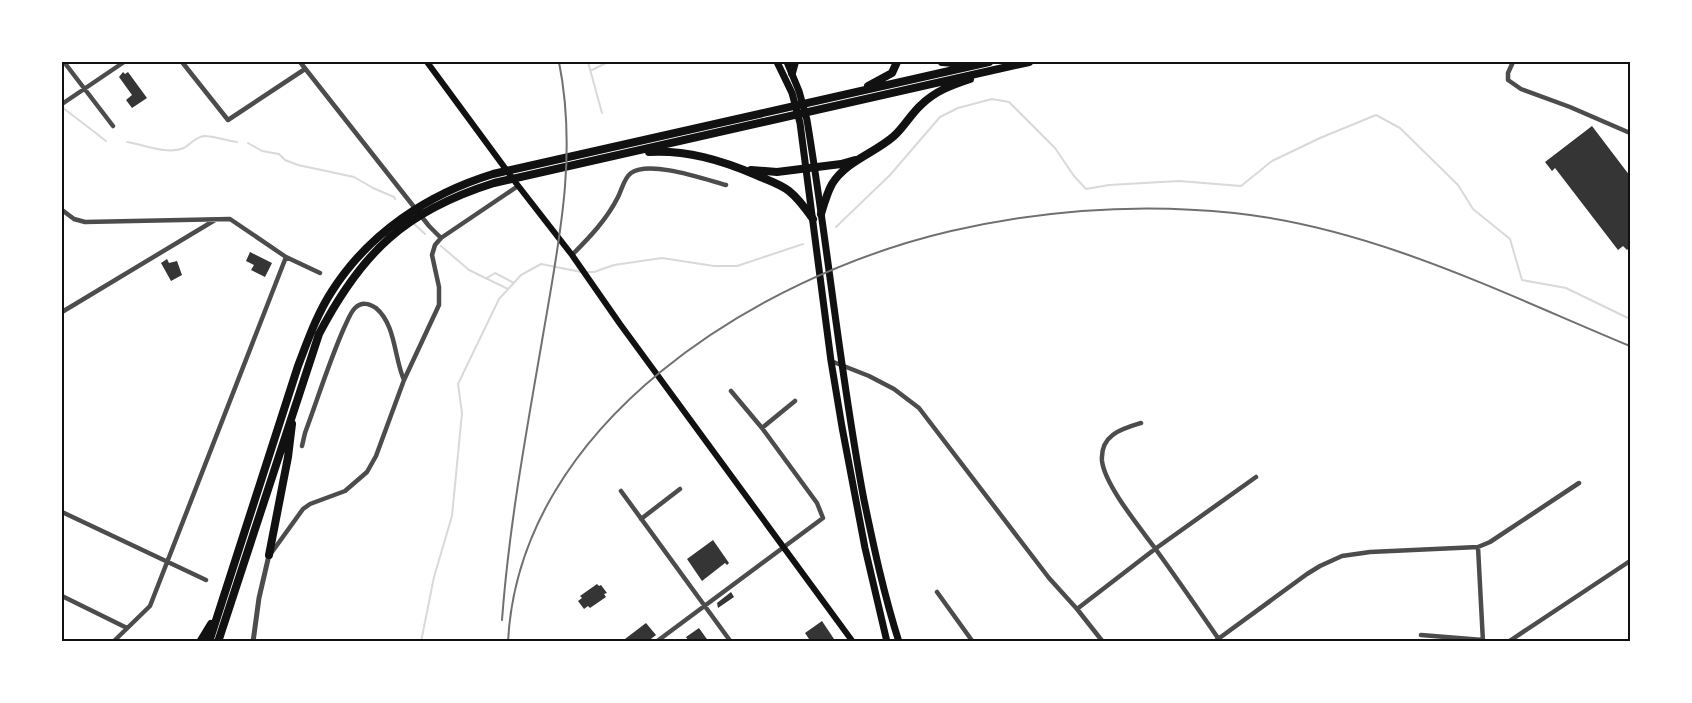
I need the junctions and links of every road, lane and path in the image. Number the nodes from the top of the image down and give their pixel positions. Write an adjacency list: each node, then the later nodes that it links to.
1 (64, 62): 18 (street)
2 (124, 62): 18 (street)
3 (182, 62): 16 (street)
4 (300, 62): 16 (street)
5 (428, 62): 28 (main road)
6 (777, 62): 19 (main road)
7 (787, 62): 17 (main road)
8 (795, 62): 17 (highway)
9 (897, 62): 20 (highway)
10 (942, 62): 14 (highway)
11 (989, 62): 14 (highway)
12 (1029, 62): 15 (highway)
13 (1514, 62): 23 (street)
14 (974, 65): 20 (highway)
15 (1006, 67): 24 (highway); 25 (highway)
16 (305, 69): 36 (street)
17 (792, 73): 19 (main road)
18 (83, 89): 21 (street); 22 (street)
19 (795, 92): 26 (main road)
20 (857, 92): 30 (highway)
21 (62, 103)
22 (113, 126)
23 (1630, 133)
24 (627, 153): 27 (highway); 30 (highway)
25 (860, 159): 26 (highway); 32 (highway)
26 (811, 167): 27 (highway); 32 (main road); 34 (main road)
27 (741, 169): 34 (highway)
28 (517, 185): 36 (street); 37 (main road)
29 (726, 185): 37 (street)
30 (429, 205): 35 (highway)
31 (62, 210): 33 (street)
32 (821, 214): 42 (main road)
33 (217, 218): 38 (street); 40 (street)
34 (813, 219): 41 (main road)
35 (392, 230): 46 (highway); 66 (highway)
36 (441, 238): 43 (street)
37 (572, 255): 56 (main road)
38 (286, 257): 39 (street); 61 (street)
39 (320, 273)
40 (62, 312)
41 (831, 361): 42 (street); 80 (main road)
42 (841, 366): 67 (street); 81 (main road)
43 (404, 380): 49 (street); 59 (street)
44 (732, 391): 48 (street)
45 (795, 401): 48 (street)
46 (294, 408): 59 (highway); 76 (highway)
47 (1141, 423): 58 (street)
48 (762, 428): 56 (street)
49 (302, 446)
50 (1256, 477): 58 (street)
51 (1579, 483): 57 (street)
52 (680, 489): 55 (street)
53 (621, 491): 55 (street)
54 (62, 512): 61 (street)
55 (641, 519): 65 (street)
56 (785, 547): 65 (street); 70 (main road)
57 (1478, 547): 71 (street); 72 (street)
58 (1155, 549): 67 (street); 71 (street)
59 (269, 555): 77 (street)
60 (1630, 561): 84 (street)
61 (169, 562): 62 (street); 68 (street)
62 (206, 580)
63 (937, 592): 82 (street)
64 (62, 596): 68 (street)
65 (704, 606): 78 (street); 79 (street)
66 (219, 609): 74 (highway); 75 (highway)
67 (1077, 609): 83 (street)
68 (127, 628): 73 (street)
69 (1421, 635): 72 (street)
70 (849, 639)
71 (1216, 640)
72 (1483, 641)
73 (113, 642)
74 (201, 642)
75 (209, 642)
76 (218, 642)
77 (253, 642)
78 (656, 642)
79 (730, 642)
80 (887, 642)
81 (899, 642)
82 (973, 642)
83 (1103, 642)
84 (1508, 642)

